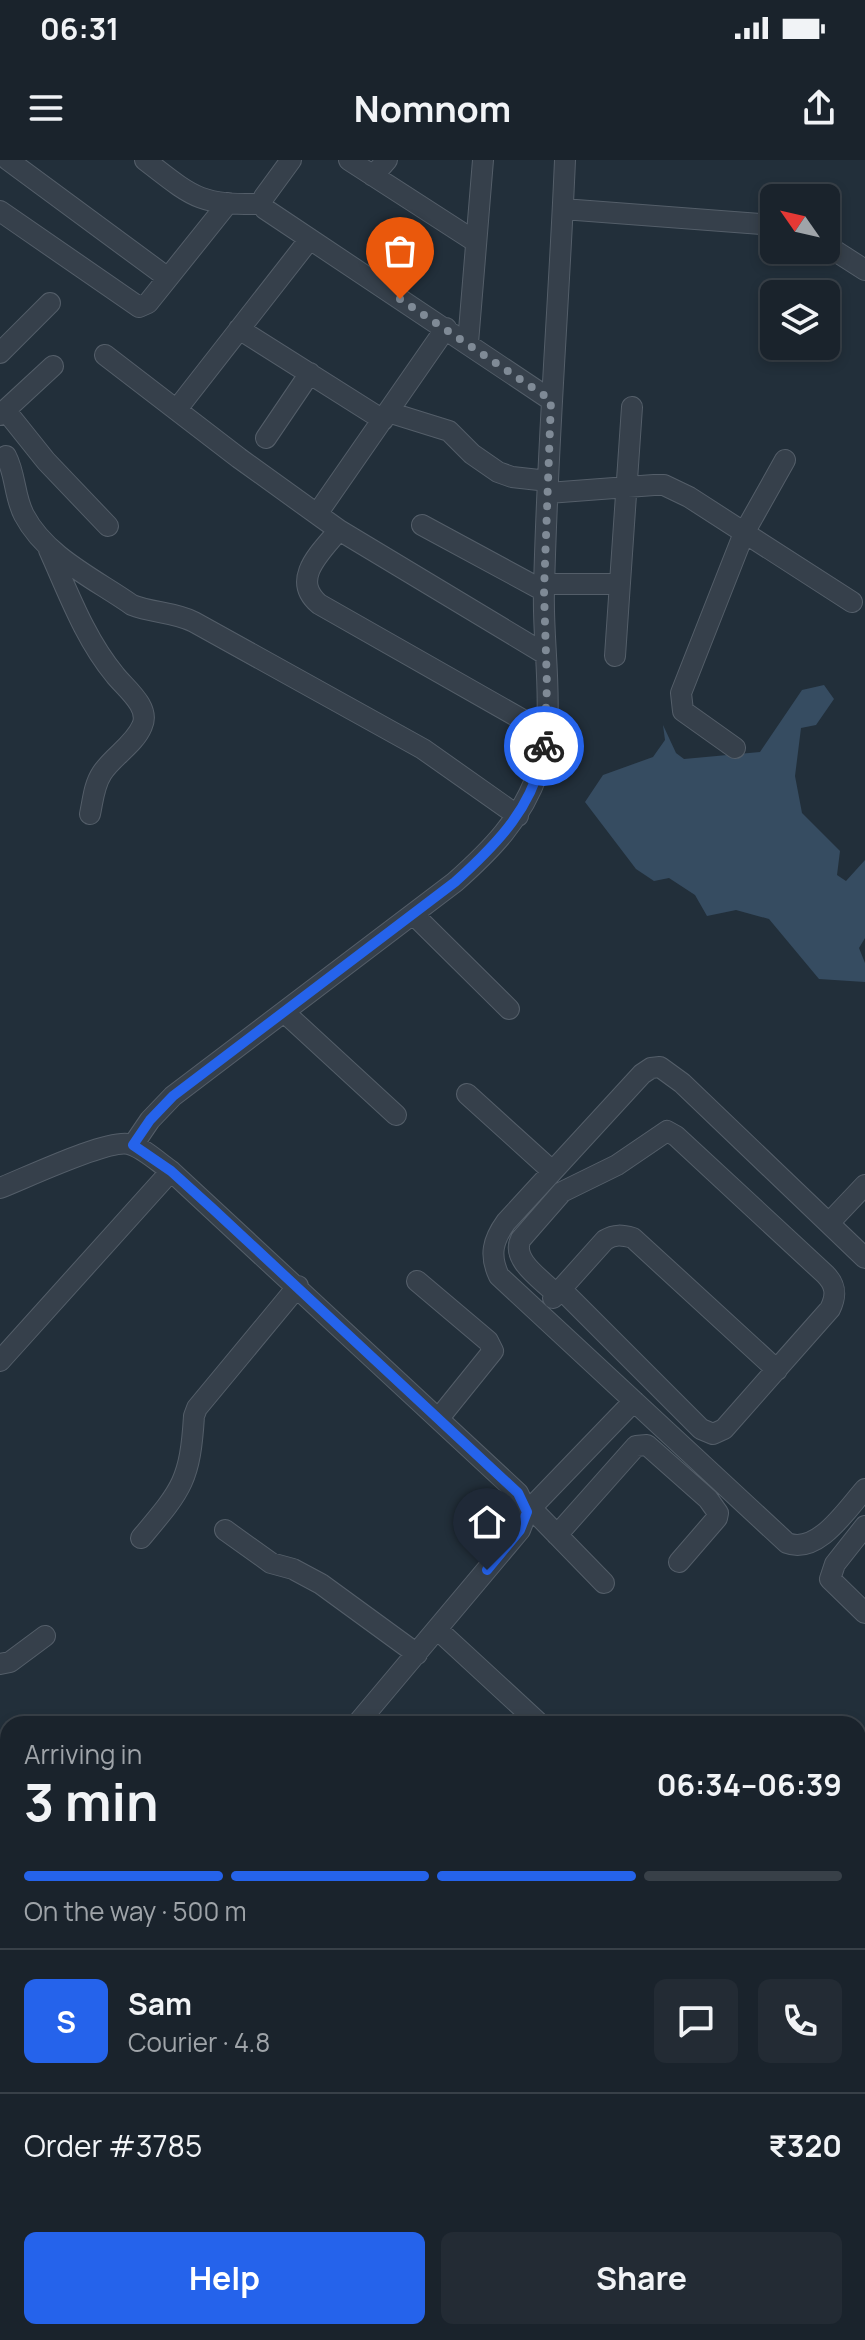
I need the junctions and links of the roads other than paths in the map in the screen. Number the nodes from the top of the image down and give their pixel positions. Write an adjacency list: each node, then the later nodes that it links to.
1 (8, 160): 17 (street)
2 (145, 160): 8 (street)
3 (349, 160): 7 (street)
4 (483, 160): 14 (street)
5 (565, 160): 10 (street)
6 (280, 164): 9 (street)
7 (380, 168): 14 (street)
8 (228, 203): 9 (street); 17 (street)
9 (262, 204): 13 (street)
10 (563, 209): 12 (street); 26 (street)
11 (0, 211): 17 (street)
12 (760, 224)
13 (309, 240): 19 (street); 20 (street)
14 (476, 242): 21 (street)
15 (840, 254): 16 (street)
16 (865, 270)
17 (168, 278)
18 (50, 303): 22 (street)
19 (446, 328): 21 (street); 30 (street)
20 (239, 329): 25 (street); 28 (street)
21 (468, 343): 26 (street)
22 (0, 353)
23 (105, 355): 28 (street)
24 (53, 366): 29 (street)
25 (310, 373): 30 (street); 31 (street)
26 (551, 400): 34 (street)
27 (632, 407): 35 (street)
28 (177, 409): 36 (street)
29 (3, 413): 38 (street)
30 (385, 416): 34 (street); 36 (street)
31 (266, 438)
32 (6, 456): 41 (street)
33 (785, 460): 40 (street)
34 (548, 487): 35 (street); 43 (street)
35 (626, 487): 40 (street); 42 (street)
36 (317, 514): 39 (street)
37 (422, 525): 43 (street)
38 (108, 526)
39 (339, 530): 45 (street); 47 (street)
40 (744, 533): 44 (street); 48 (street)
41 (47, 546): 49 (street); 50 (street)
42 (619, 584): 43 (street); 46 (street)
43 (544, 588): 45 (street)
44 (852, 602)
45 (545, 654): 47 (street)
46 (615, 656)
47 (546, 733): 50 (street)
48 (735, 748)
49 (90, 814)
50 (518, 816): 51 (street)
51 (413, 914): 52 (street); 53 (street)
52 (509, 1009)
53 (284, 1012): 55 (street); 56 (street)
54 (467, 1094): 58 (street)
55 (396, 1115)
56 (133, 1145): 57 (street); 60 (street)
57 (171, 1171): 64 (street); 67 (street)
58 (552, 1171): 61 (street); 66 (street)
59 (865, 1185): 61 (street)
60 (0, 1188)
61 (829, 1223): 62 (street)
62 (865, 1258)
63 (417, 1281): 70 (street)
64 (298, 1286): 70 (street); 76 (street)
65 (559, 1292): 66 (street); 68 (street); 68 (street); 68 (street)
66 (540, 1313): 69 (street)
67 (0, 1361)
68 (777, 1370)
69 (634, 1401): 71 (street); 72 (street)
70 (439, 1418): 72 (street)
71 (865, 1490)
72 (529, 1510): 75 (street); 80 (street)
73 (865, 1526): 79 (street)
74 (225, 1530): 82 (street)
75 (557, 1535): 77 (street); 78 (street)
76 (141, 1538)
77 (679, 1562)
78 (604, 1583)
79 (865, 1613)
80 (438, 1630): 82 (street); 85 (street)
81 (45, 1636): 83 (street)
82 (417, 1654): 84 (street)
83 (0, 1664)
84 (364, 1716)
85 (528, 1716)

